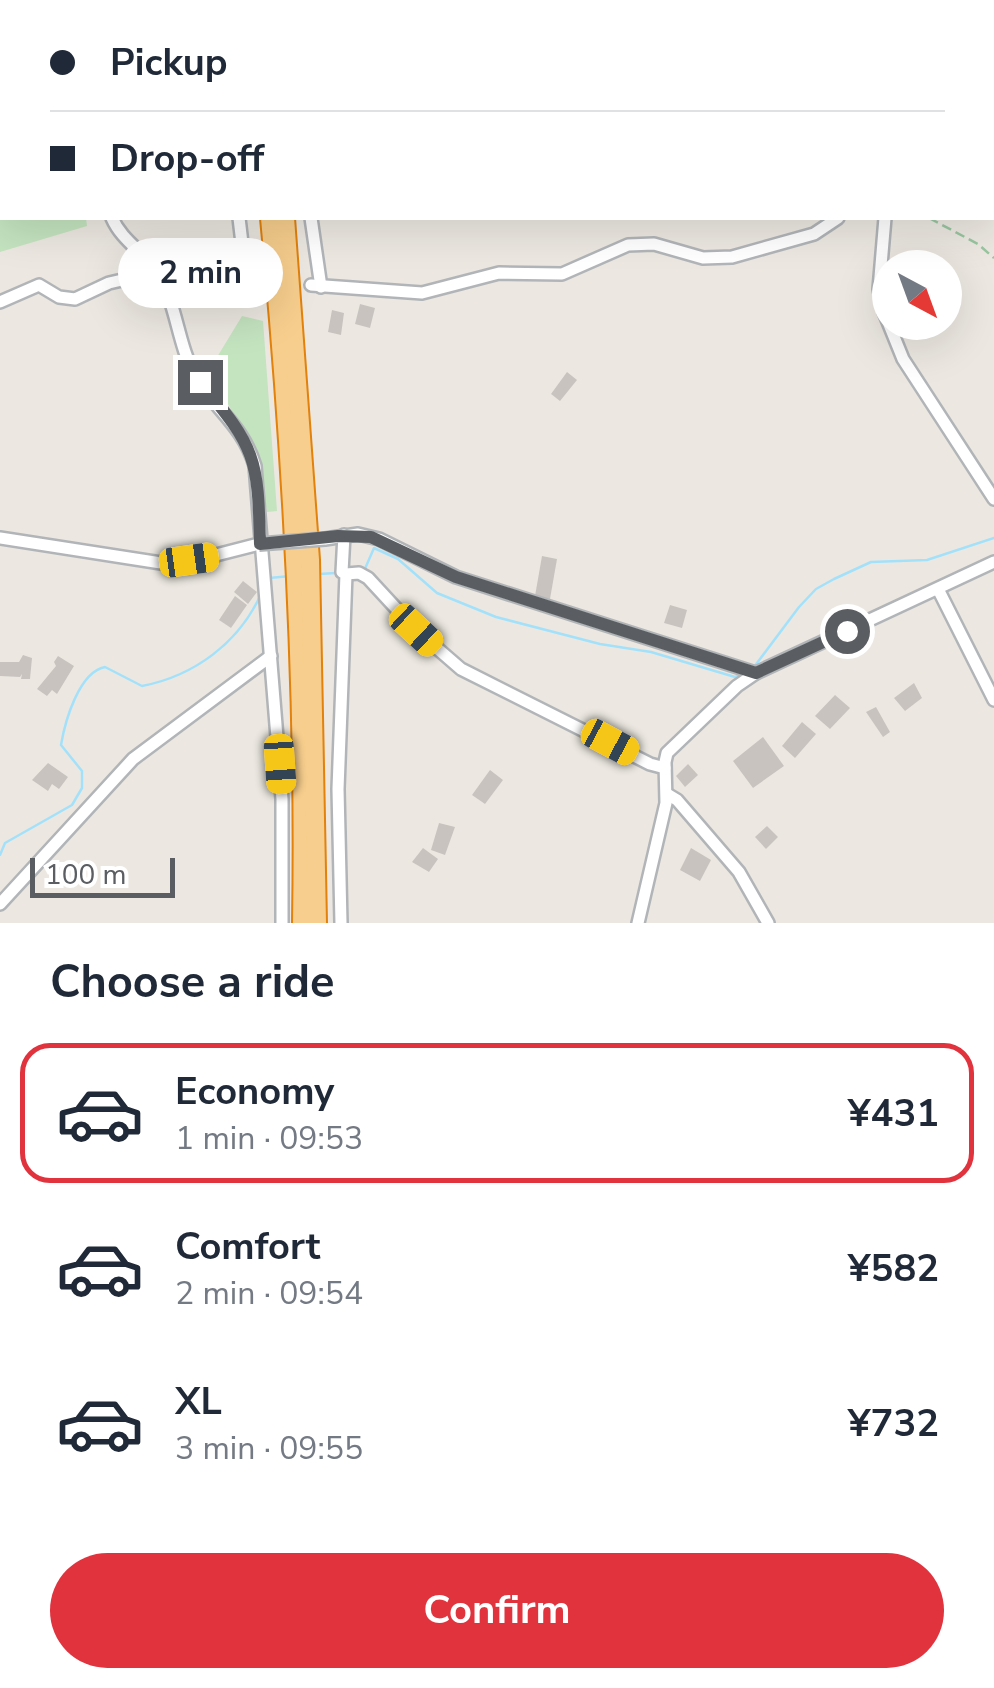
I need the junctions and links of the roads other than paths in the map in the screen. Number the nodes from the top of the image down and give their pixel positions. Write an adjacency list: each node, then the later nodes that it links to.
1 (113, 220): 8 (street)
2 (239, 220): 8 (street)
3 (270, 220): 24 (highway)
4 (285, 220): 25 (highway)
5 (311, 220): 6 (street)
6 (835, 220)
7 (885, 220): 10 (street)
8 (157, 272): 9 (street); 13 (street)
9 (0, 302)
10 (994, 499)
11 (344, 536): 13 (street, bridge); 15 (street); 18 (street)
12 (0, 538): 13 (street)
13 (260, 544): 17 (street)
14 (994, 562): 16 (street)
15 (346, 574): 20 (street); 26 (street)
16 (938, 589): 18 (street); 19 (street)
17 (271, 656): 22 (street); 23 (street)
18 (756, 673): 20 (street)
19 (994, 700)
20 (665, 768): 21 (street)
21 (667, 794): 27 (street); 28 (street)
22 (0, 904)
23 (282, 923)
24 (302, 923)
25 (317, 923)
26 (341, 923)
27 (638, 923)
28 (768, 923)

